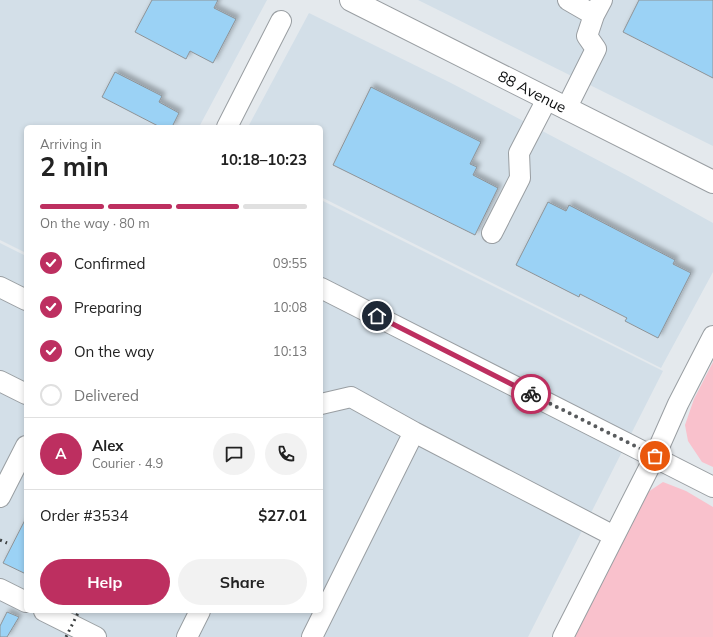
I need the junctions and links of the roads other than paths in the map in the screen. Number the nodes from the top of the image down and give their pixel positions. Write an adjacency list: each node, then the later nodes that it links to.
1 (351, 0): 5 (main road, 88 Avenue)
2 (568, 0): 3 (street)
3 (598, 7): 5 (street)
4 (280, 21): 6 (street)
5 (556, 104): 7 (main road, 88 Avenue); 8 (street)
6 (228, 125)
7 (713, 182)
8 (492, 232)
9 (0, 287): 11 (street)
10 (323, 289): 18 (street)
11 (24, 299)
12 (713, 336): 18 (street)
13 (0, 381): 14 (street)
14 (24, 393)
15 (323, 404): 16 (street)
16 (414, 432): 21 (street); 28 (street)
17 (24, 450): 20 (street)
18 (655, 456): 19 (street); 21 (street)
19 (713, 487)
20 (1, 491)
21 (614, 536): 29 (street)
22 (0, 589): 23 (street)
23 (24, 601)
24 (48, 613): 26 (street)
25 (199, 613): 27 (street)
26 (96, 637)
27 (187, 637)
28 (312, 637)
29 (563, 637)

